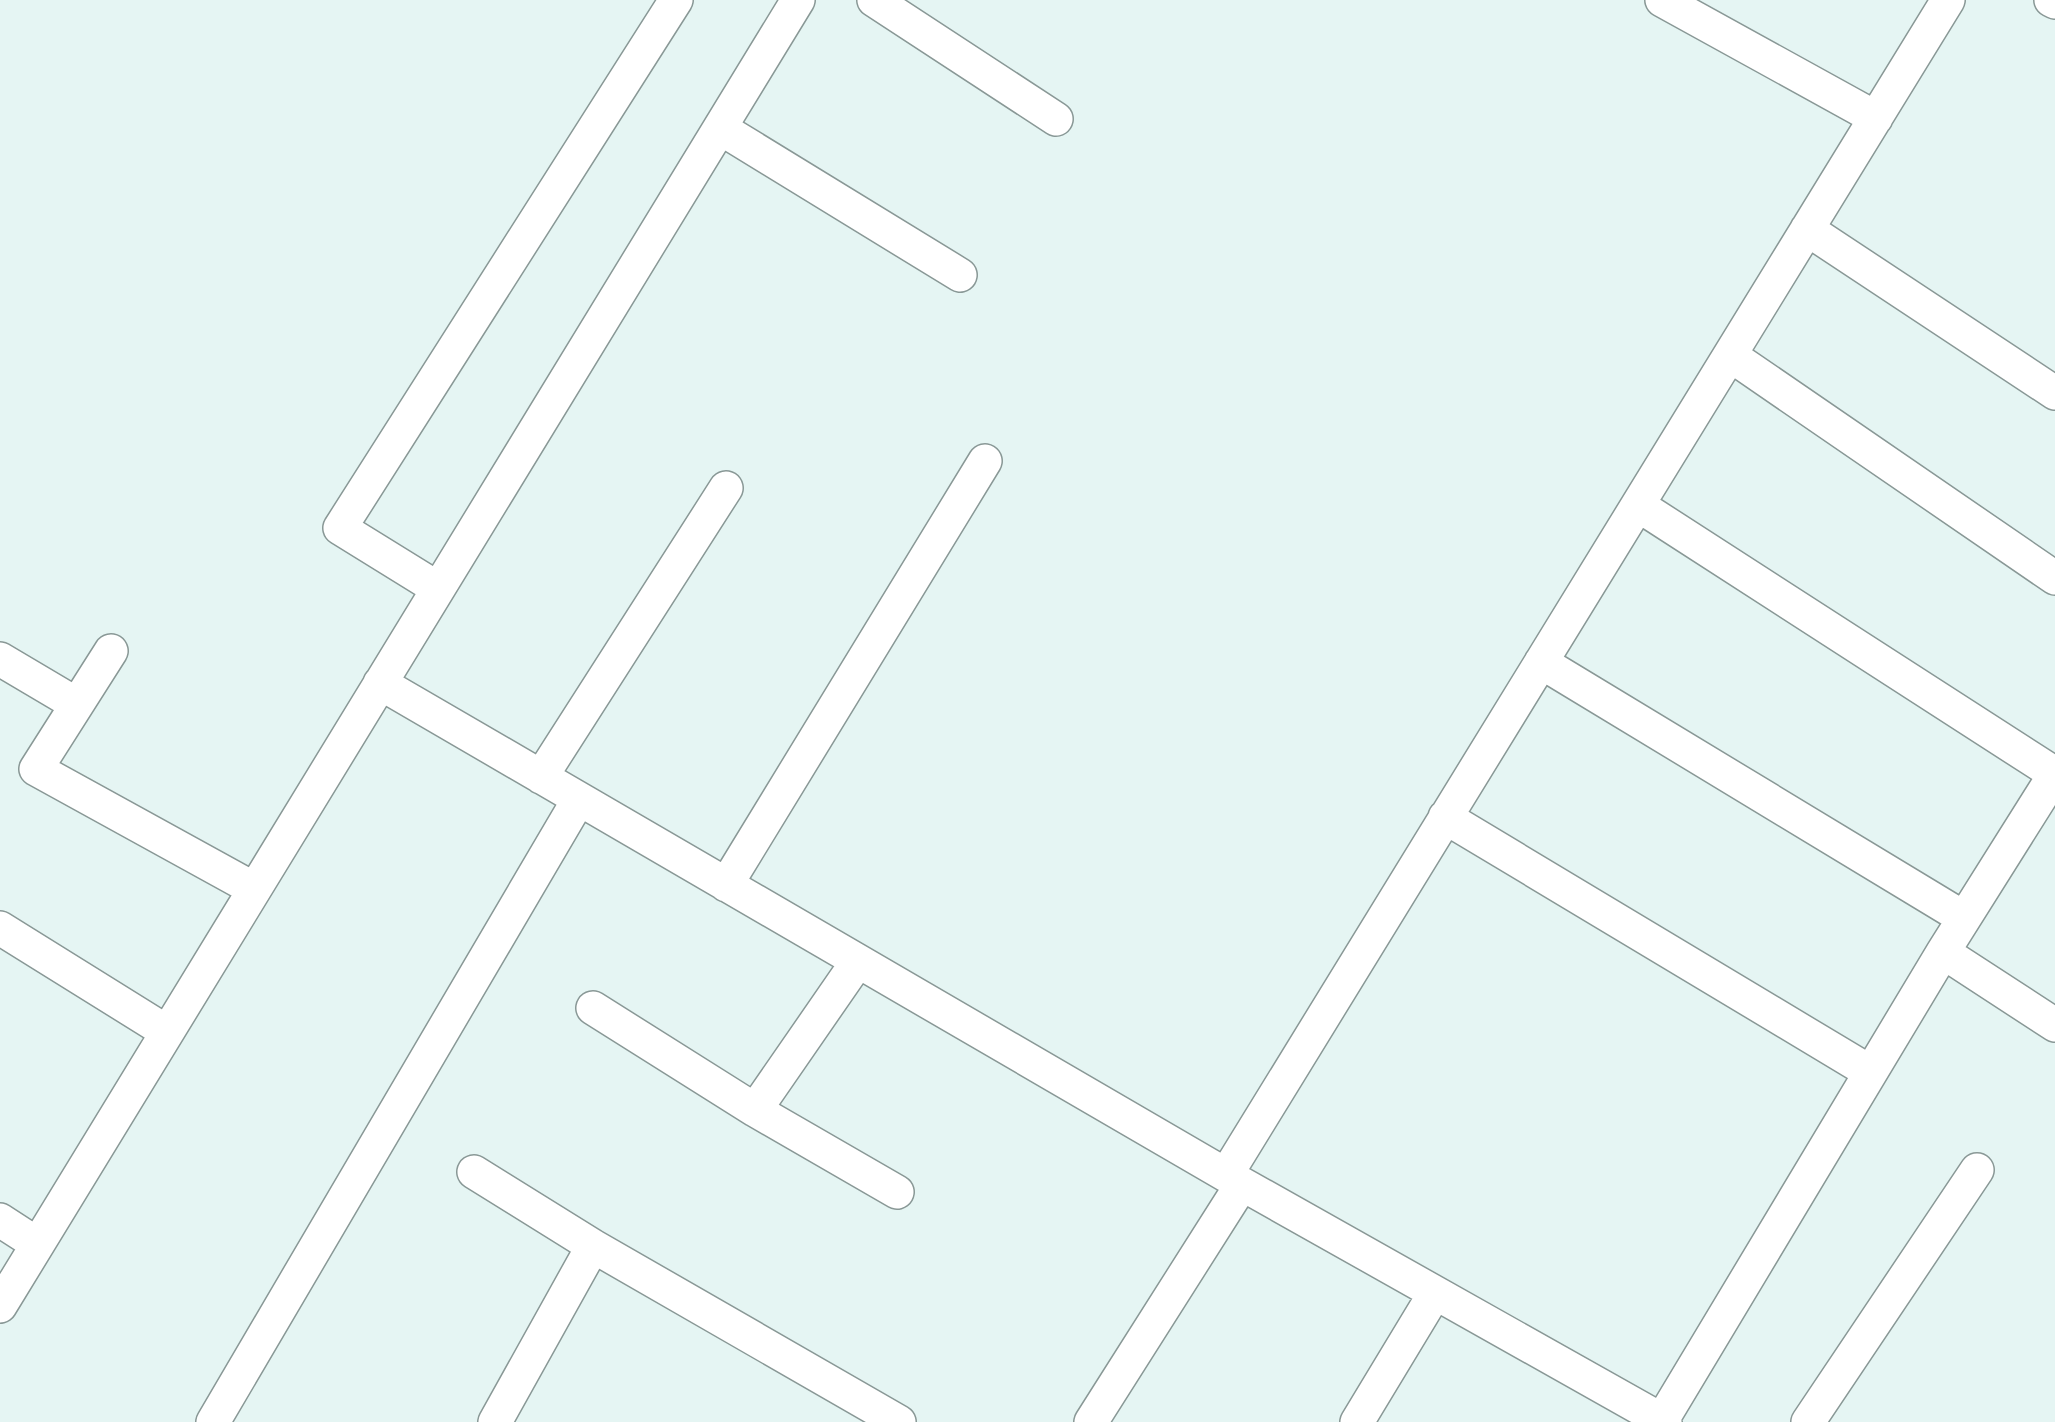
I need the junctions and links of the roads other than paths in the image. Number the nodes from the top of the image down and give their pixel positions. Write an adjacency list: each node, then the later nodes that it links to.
1 (676, 0): 19 (street)
2 (798, 0): 10 (street)
3 (874, 0): 9 (street)
4 (1662, 0): 8 (street)
5 (1948, 0): 8 (street)
6 (2051, 0): 7 (street)
7 (2055, 2)
8 (1876, 118): 11 (street)
9 (1056, 119)
10 (720, 128): 12 (street); 19 (street)
11 (1807, 229): 13 (street); 14 (street)
12 (960, 275)
13 (1730, 355): 17 (street); 18 (street)
14 (2055, 393)
15 (985, 461): 29 (street)
16 (726, 488): 26 (street)
17 (1638, 505): 22 (street); 25 (street)
18 (2055, 578)
19 (437, 588): 23 (street)
20 (111, 651): 24 (street)
21 (0, 659): 24 (street)
22 (1541, 662): 28 (street); 31 (street)
23 (380, 683): 26 (street); 30 (street)
24 (76, 704): 30 (street)
25 (2055, 774): 31 (street)
26 (541, 777): 27 (street)
27 (579, 799): 29 (street); 50 (street)
28 (1445, 817): 38 (street); 42 (street)
29 (726, 885): 34 (street)
30 (254, 889): 37 (street)
31 (1965, 918): 33 (street)
32 (0, 928): 37 (street)
33 (1943, 952): 36 (street); 38 (street)
34 (858, 961): 39 (street); 42 (street)
35 (593, 1008): 39 (street)
36 (2055, 1025)
37 (167, 1032): 45 (street)
38 (1870, 1072): 49 (street)
39 (755, 1110): 43 (street)
40 (1977, 1170): 55 (street)
41 (474, 1172): 46 (street)
42 (1234, 1180): 47 (street); 53 (street)
43 (897, 1192)
44 (0, 1220): 45 (street)
45 (37, 1244): 48 (street)
46 (593, 1246): 51 (street); 52 (street)
47 (1435, 1293): 49 (street); 54 (street)
48 (0, 1306)
49 (1663, 1421)
50 (213, 1422)
51 (495, 1422)
52 (899, 1422)
53 (1091, 1422)
54 (1357, 1422)
55 (1808, 1422)

